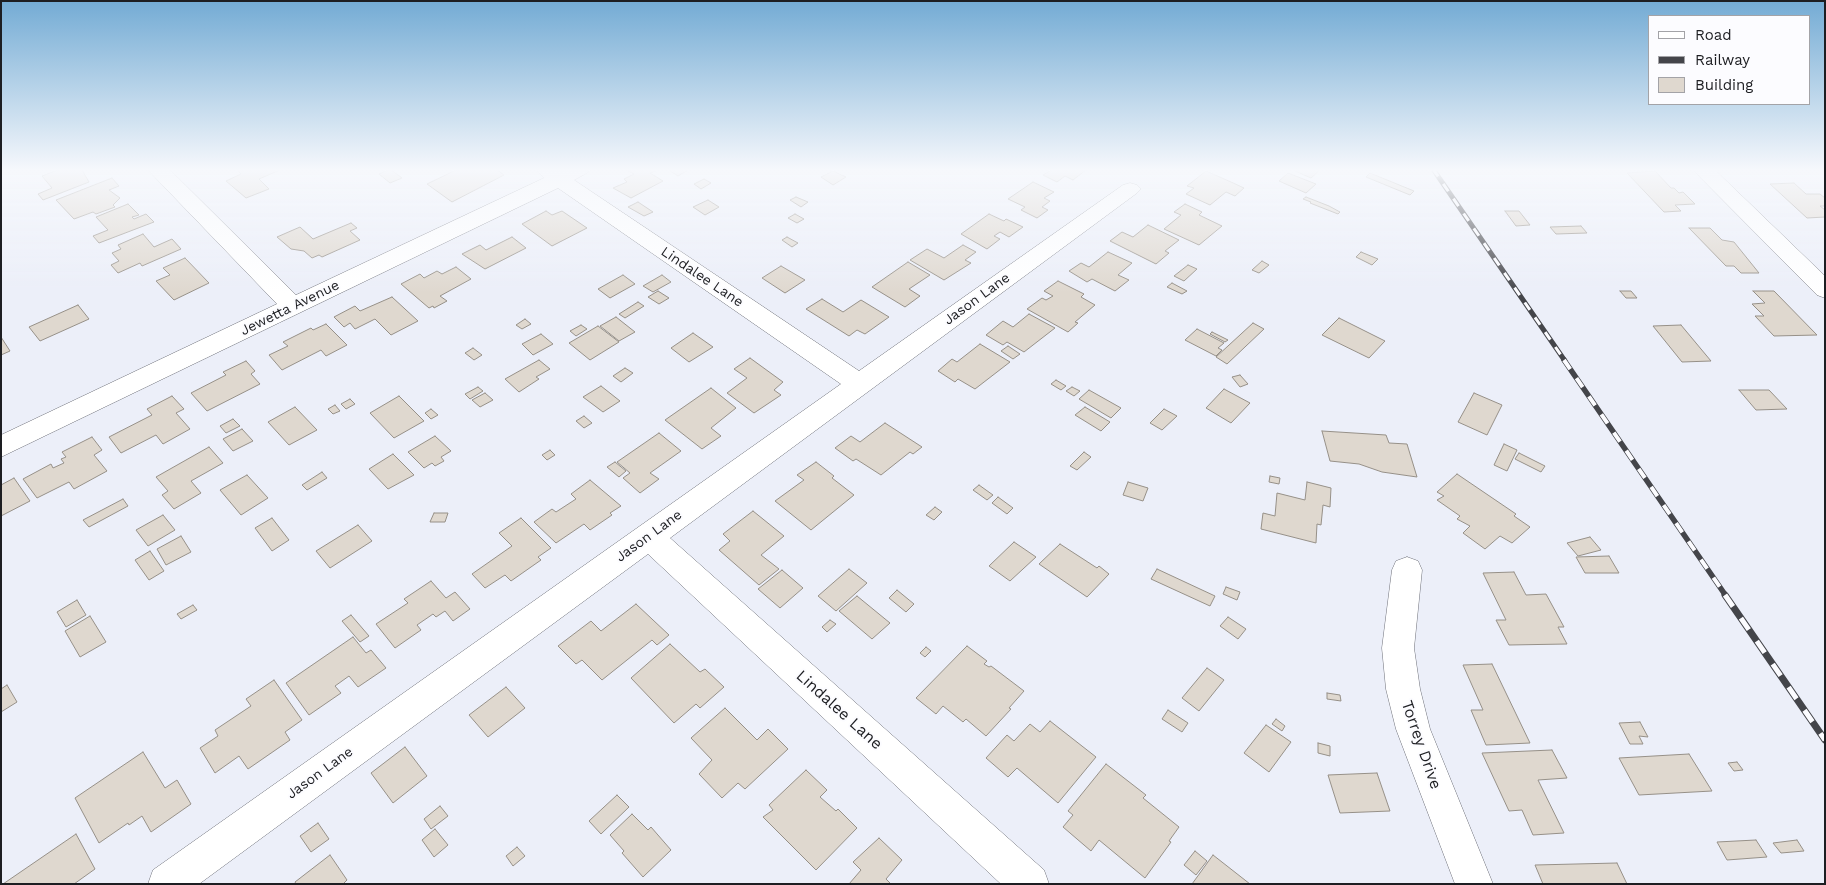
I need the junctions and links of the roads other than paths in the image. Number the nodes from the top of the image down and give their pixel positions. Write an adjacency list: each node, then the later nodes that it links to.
1 (198, 210): 7 (street)
2 (484, 210): 7 (street, Jewetta Avenue)
3 (615, 210): 8 (street, Lindalee Lane)
4 (1100, 210): 8 (street, Jason Lane)
5 (1744, 210): 6 (street)
6 (1825, 290)
7 (293, 306): 9 (street, Jewetta Avenue)
8 (859, 384): 10 (street, Jason Lane)
9 (1, 447)
10 (649, 537): 12 (street, Jason Lane); 13 (street, Lindalee Lane)
11 (1407, 570): 14 (street, Torrey Drive)
12 (167, 884)
13 (1030, 884)
14 (1474, 884)

